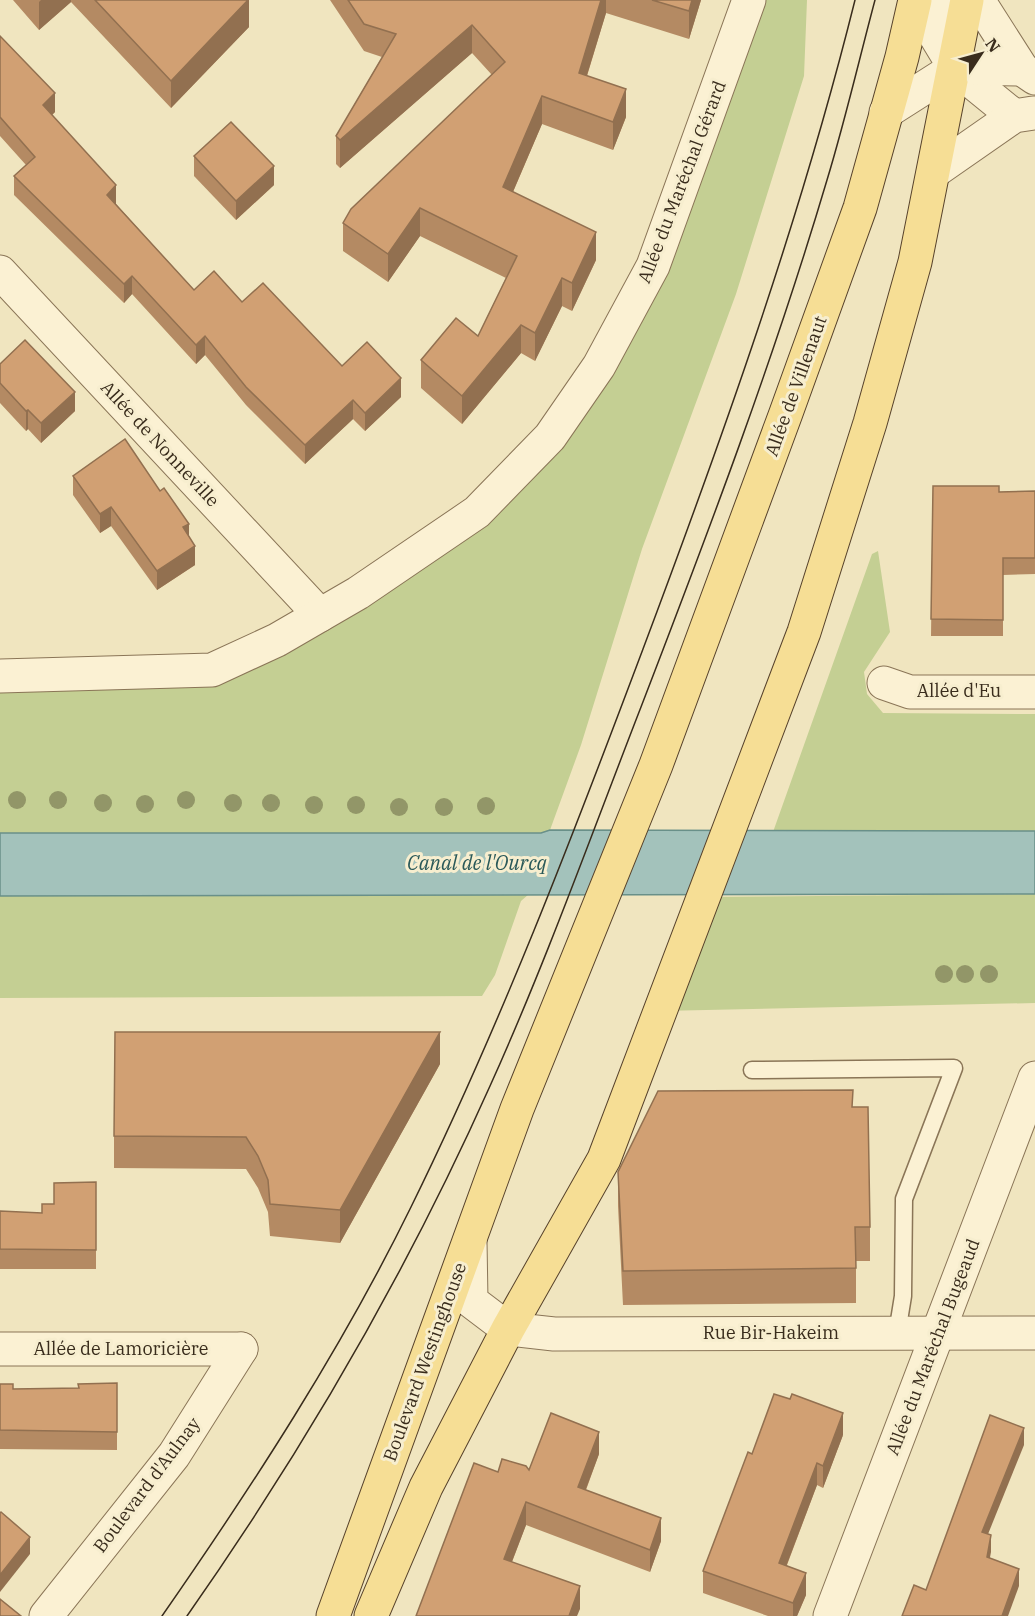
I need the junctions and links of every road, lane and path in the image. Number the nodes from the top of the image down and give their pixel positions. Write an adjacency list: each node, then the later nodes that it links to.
1 (749, 0): 12 (street, Allée du Maréchal Gérard)
2 (915, 0): 8 (main road, Allée de Villenaut)
3 (938, 0): 6 (street)
4 (967, 0): 6 (main road)
5 (978, 0): 7 (street)
6 (955, 68): 7 (street); 8 (street); 9 (street); 10 (main road)
7 (1029, 74)
8 (886, 112): 18 (main road, Allée de Villenaut)
9 (1024, 114): 10 (street)
10 (935, 171): 20 (main road)
11 (0, 272): 12 (street, Allée de Nonneville)
12 (320, 615): 13 (street, Allée du Maréchal Gérard)
13 (0, 676)
14 (884, 683): 15 (street, Allée d'Eu)
15 (1035, 692)
16 (752, 1070): 21 (lane)
17 (1035, 1078): 23 (street, Allée du Maréchal Bugeaud)
18 (517, 1108): 19 (main road, Boulevard Westinghouse)
19 (470, 1239): 20 (street); 27 (main road, Boulevard Westinghouse)
20 (508, 1329): 21 (street, Rue Bir-Hakeim); 28 (main road)
21 (897, 1333): 23 (street, Rue Bir-Hakeim)
22 (1035, 1333): 23 (street, Rue Bir-Hakeim)
23 (939, 1334): 29 (street, Allée du Maréchal Bugeaud)
24 (0, 1349): 25 (street, Allée de Lamoricière)
25 (241, 1349): 26 (street, Boulevard d'Aulnay)
26 (46, 1616)
27 (333, 1616)
28 (371, 1616)
29 (830, 1616)

